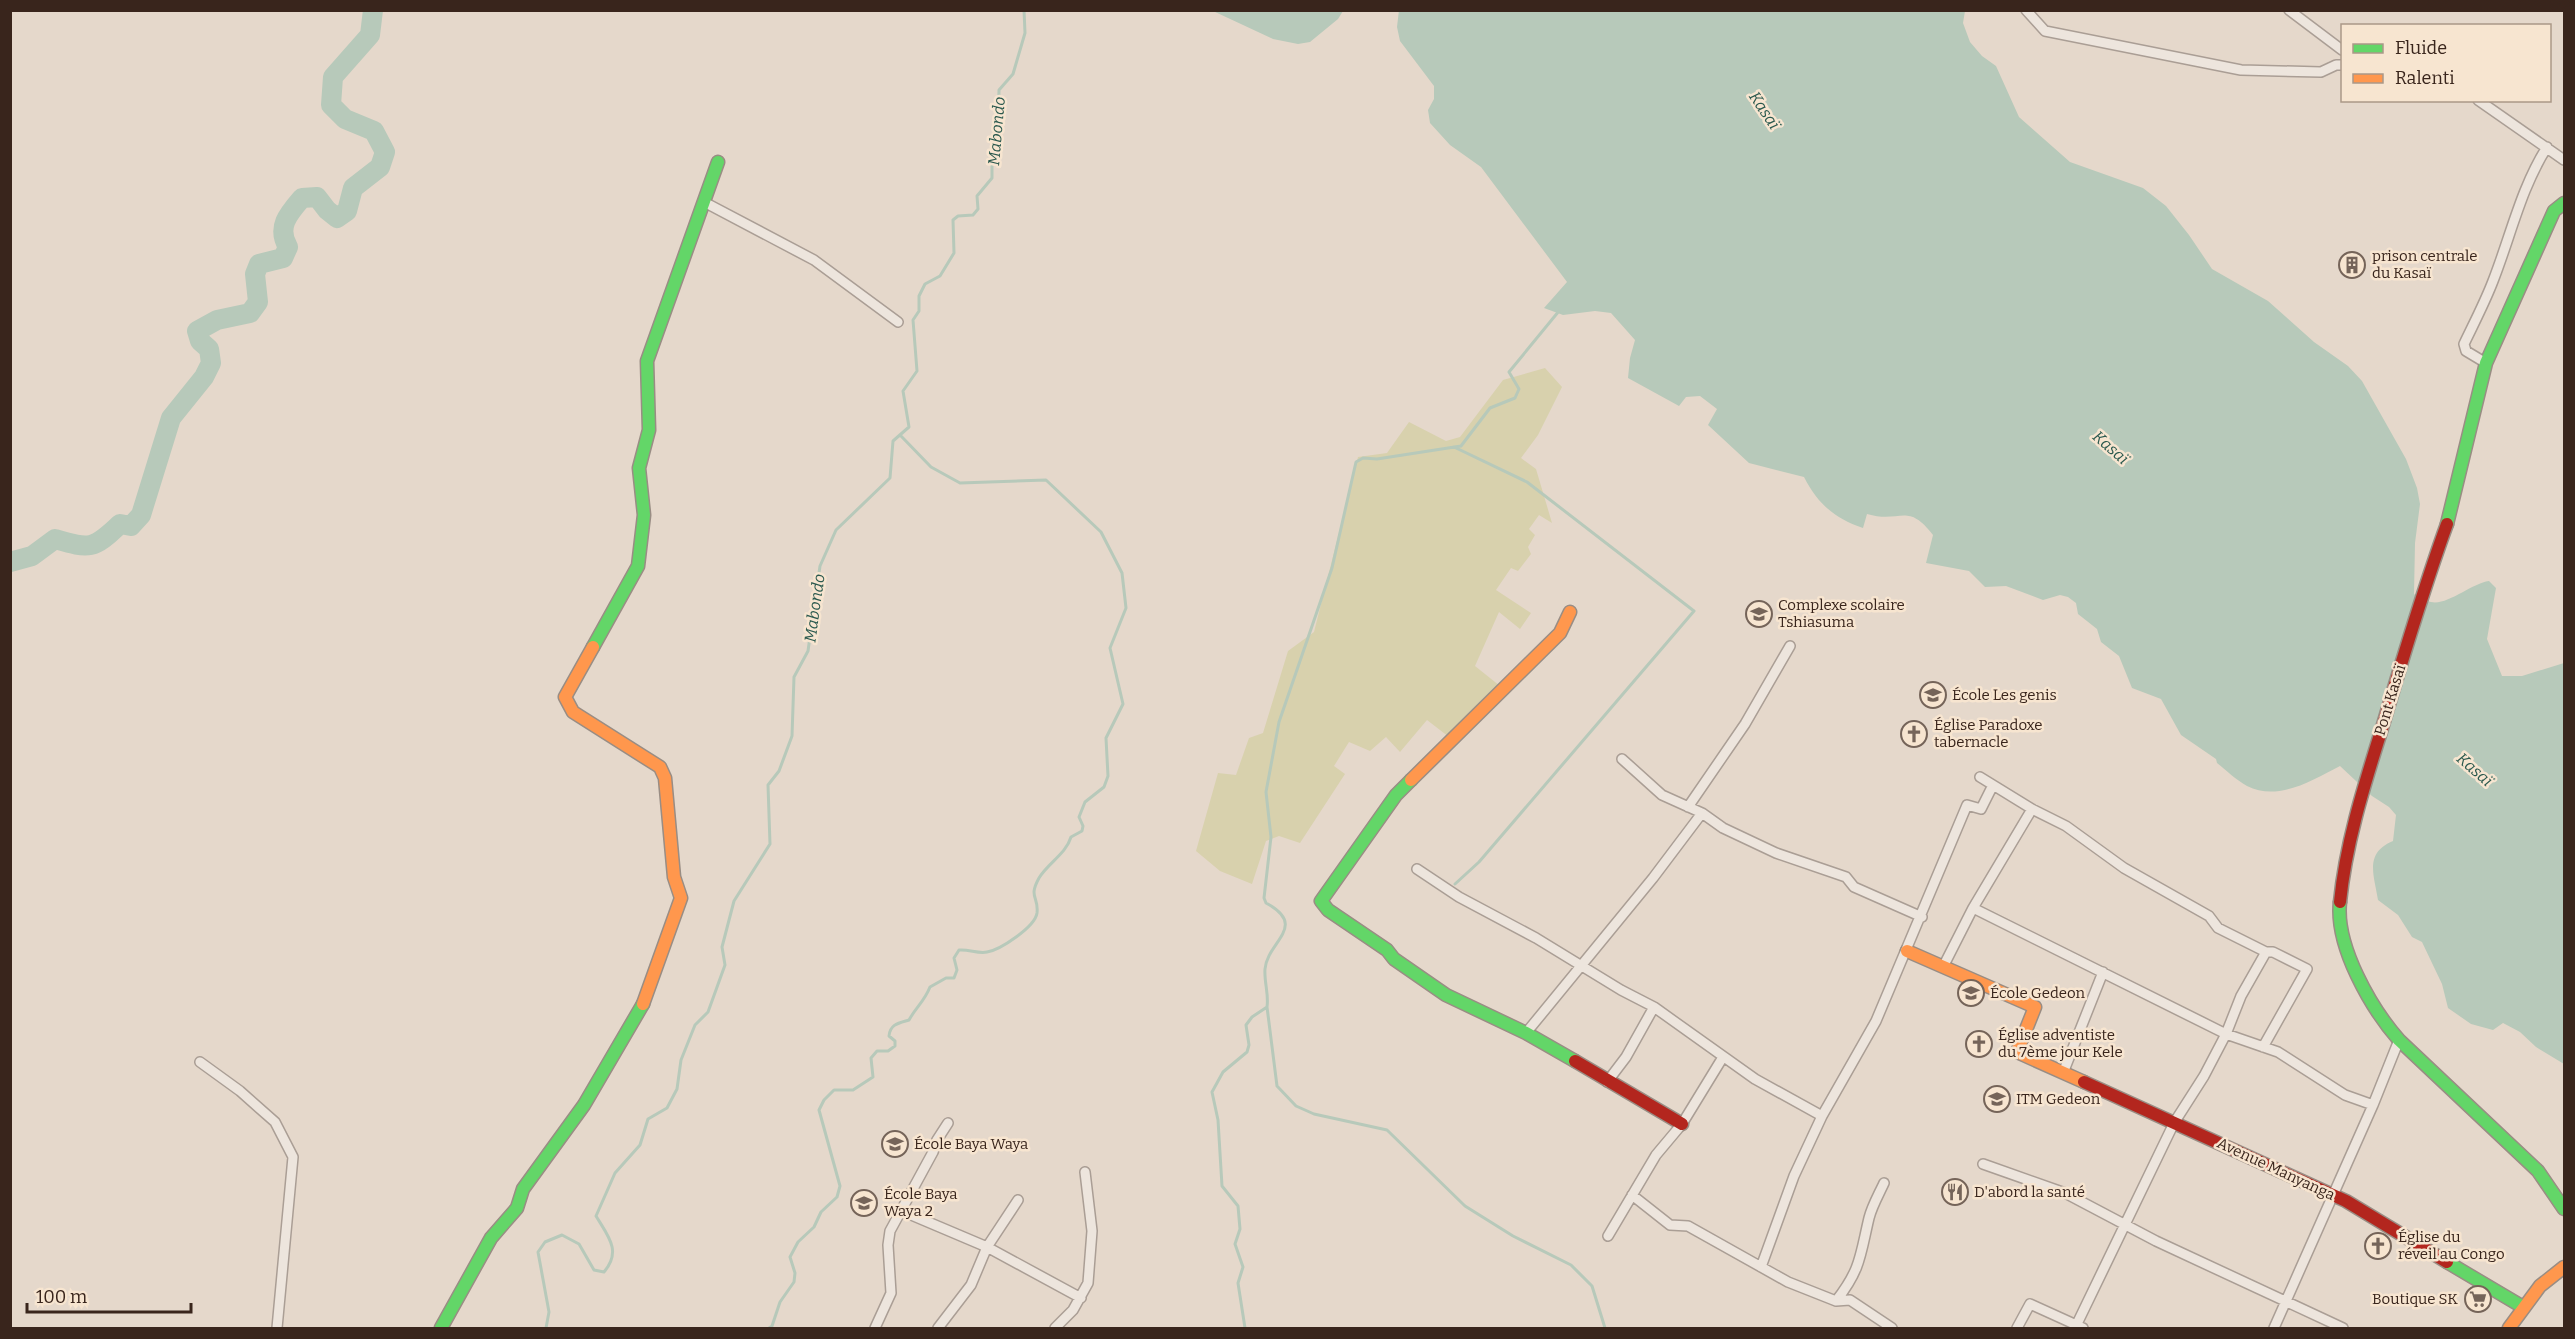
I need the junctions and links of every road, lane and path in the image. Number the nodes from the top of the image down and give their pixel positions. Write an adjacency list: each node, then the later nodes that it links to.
1 (2026, 10): 4 (street)
2 (2289, 10): 3 (street)
3 (2341, 49)
4 (2341, 65)
5 (2481, 102): 6 (street)
6 (2547, 147): 7 (street); 12 (street)
7 (2565, 160)
8 (718, 162): 9 (main road)
9 (704, 202): 11 (street); 62 (main road)
10 (2565, 203): 12 (main road, Pont Kasaï)
11 (898, 322)
12 (2486, 363): 32 (main road, Pont Kasaï)
13 (1570, 612): 30 (main road)
14 (1790, 646): 18 (street)
15 (1622, 759): 18 (street)
16 (1980, 777): 17 (street)
17 (1993, 785): 19 (street); 23 (street)
18 (1688, 807): 20 (street)
19 (2032, 809): 22 (street); 25 (street)
20 (1702, 813): 23 (street); 26 (street)
21 (1417, 869): 26 (street)
22 (1973, 908): 27 (street); 28 (street)
23 (1922, 917): 24 (street)
24 (1907, 951): 27 (main road); 39 (street)
25 (2266, 952): 31 (street); 33 (street)
26 (1580, 964): 29 (street); 30 (street)
27 (1943, 967): 36 (main road, Avenue Manyanga)
28 (2103, 972): 31 (street); 36 (street)
29 (1654, 1007): 34 (street); 37 (street)
30 (1526, 1033): 37 (main road)
31 (2226, 1034): 33 (street); 41 (street)
32 (2399, 1040): 38 (street); 49 (main road, Pont Kasaï)
33 (2263, 1047): 38 (street)
34 (1723, 1057): 39 (street); 42 (street)
35 (200, 1062): 61 (street)
36 (2063, 1073): 41 (main road, Avenue Manyanga)
37 (1607, 1082): 42 (main road)
38 (2373, 1105): 47 (street)
39 (1822, 1116): 54 (street)
40 (948, 1123): 50 (street)
41 (2174, 1123): 47 (main road, Avenue Manyanga); 51 (street)
42 (1682, 1124): 46 (street)
43 (1983, 1164): 51 (street)
44 (1085, 1172): 56 (street)
45 (1884, 1183): 57 (street)
46 (1632, 1195): 52 (street); 54 (street)
47 (2332, 1196): 58 (street); 59 (main road, Avenue Manyanga)
48 (1018, 1200): 53 (street)
49 (2565, 1209)
50 (902, 1211): 53 (street); 63 (street)
51 (2124, 1224): 58 (street); 60 (street)
52 (1608, 1236)
53 (987, 1247): 56 (street); 64 (street)
54 (1761, 1267): 57 (street)
55 (2565, 1267): 59 (main road)
56 (1081, 1298): 65 (street)
57 (1836, 1301): 66 (street)
58 (2287, 1301): 68 (street); 69 (street)
59 (2523, 1307): 70 (main road)
60 (2078, 1327): 67 (street)
61 (277, 1329)
62 (441, 1329)
63 (875, 1329)
64 (938, 1329)
65 (1055, 1329)
66 (1892, 1329)
67 (2017, 1329)
68 (2274, 1329)
69 (2343, 1329)
70 (2510, 1329)

